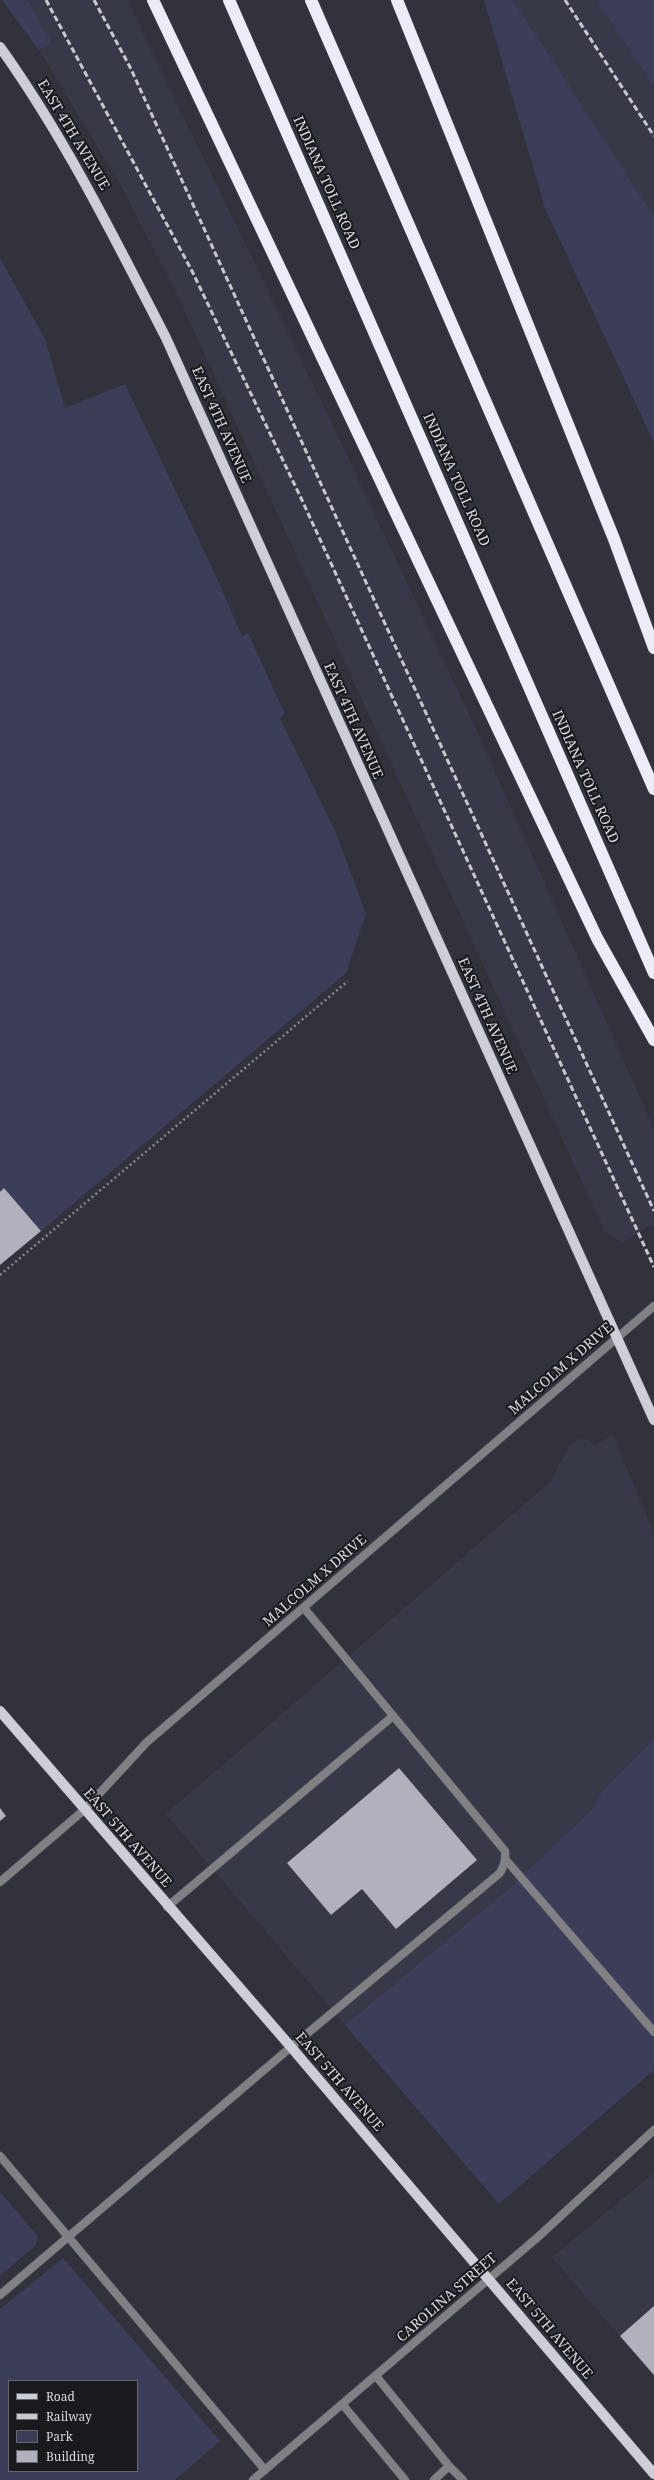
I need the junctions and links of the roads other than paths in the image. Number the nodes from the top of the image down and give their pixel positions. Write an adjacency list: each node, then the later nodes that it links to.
1 (153, 0): 9 (highway)
2 (229, 0): 8 (highway, INDIANA TOLL ROAD)
3 (311, 0): 7 (highway)
4 (397, 0): 6 (highway)
5 (0, 47): 11 (main road, EAST 4TH AVENUE)
6 (654, 648)
7 (654, 789)
8 (654, 973)
9 (654, 1040)
10 (654, 1306): 11 (street, MALCOLM X DRIVE)
11 (618, 1337): 12 (main road, EAST 4TH AVENUE); 13 (street, MALCOLM X DRIVE)
12 (654, 1420)
13 (304, 1608): 15 (street); 16 (street, MALCOLM X DRIVE)
14 (0, 1711): 16 (main road, EAST 5TH AVENUE)
15 (393, 1716): 17 (street); 19 (street)
16 (84, 1810): 18 (street, MALCOLM X DRIVE); 19 (main road, EAST 5TH AVENUE)
17 (506, 1860): 20 (street); 21 (street)
18 (0, 1882)
19 (167, 1907): 21 (main road, EAST 5TH AVENUE)
20 (654, 2032)
21 (291, 2047): 24 (street); 25 (main road, EAST 5TH AVENUE)
22 (654, 2130): 25 (street, CAROLINA STREET)
23 (0, 2156): 24 (street)
24 (69, 2237): 26 (street); 30 (street)
25 (489, 2279): 27 (street, CAROLINA STREET); 31 (main road, EAST 5TH AVENUE)
26 (0, 2296)
27 (376, 2376): 28 (street, CAROLINA STREET); 29 (street)
28 (343, 2405): 30 (street, CAROLINA STREET); 33 (street)
29 (450, 2466): 34 (street); 35 (street)
30 (265, 2470): 32 (street, CAROLINA STREET)
31 (654, 2474)
32 (253, 2480)
33 (405, 2480)
34 (434, 2480)
35 (462, 2480)

